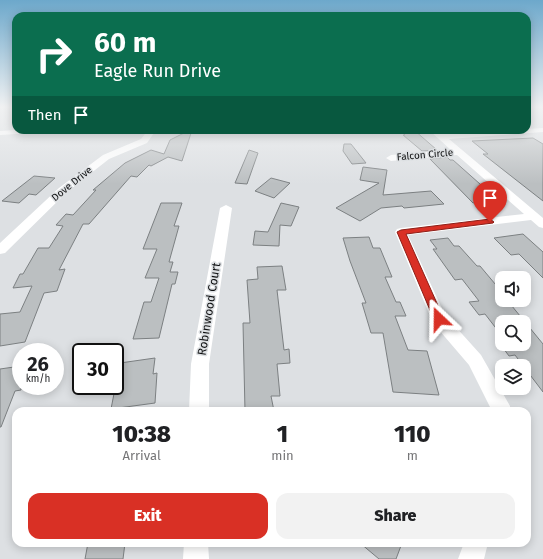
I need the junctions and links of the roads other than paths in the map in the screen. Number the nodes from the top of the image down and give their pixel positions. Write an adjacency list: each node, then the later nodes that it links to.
1 (12, 132): 2 (street)
2 (0, 133)
3 (149, 134): 9 (street, Dove Drive)
4 (438, 134): 5 (street)
5 (459, 152): 6 (street, Falcon Circle); 8 (street)
6 (391, 158)
7 (226, 208): 10 (street, Robinwood Court)
8 (539, 220): 11 (street)
9 (0, 250)
10 (199, 407)
11 (500, 407)
12 (196, 547): 14 (street)
13 (475, 547): 15 (street)
14 (196, 559)
15 (471, 559)

